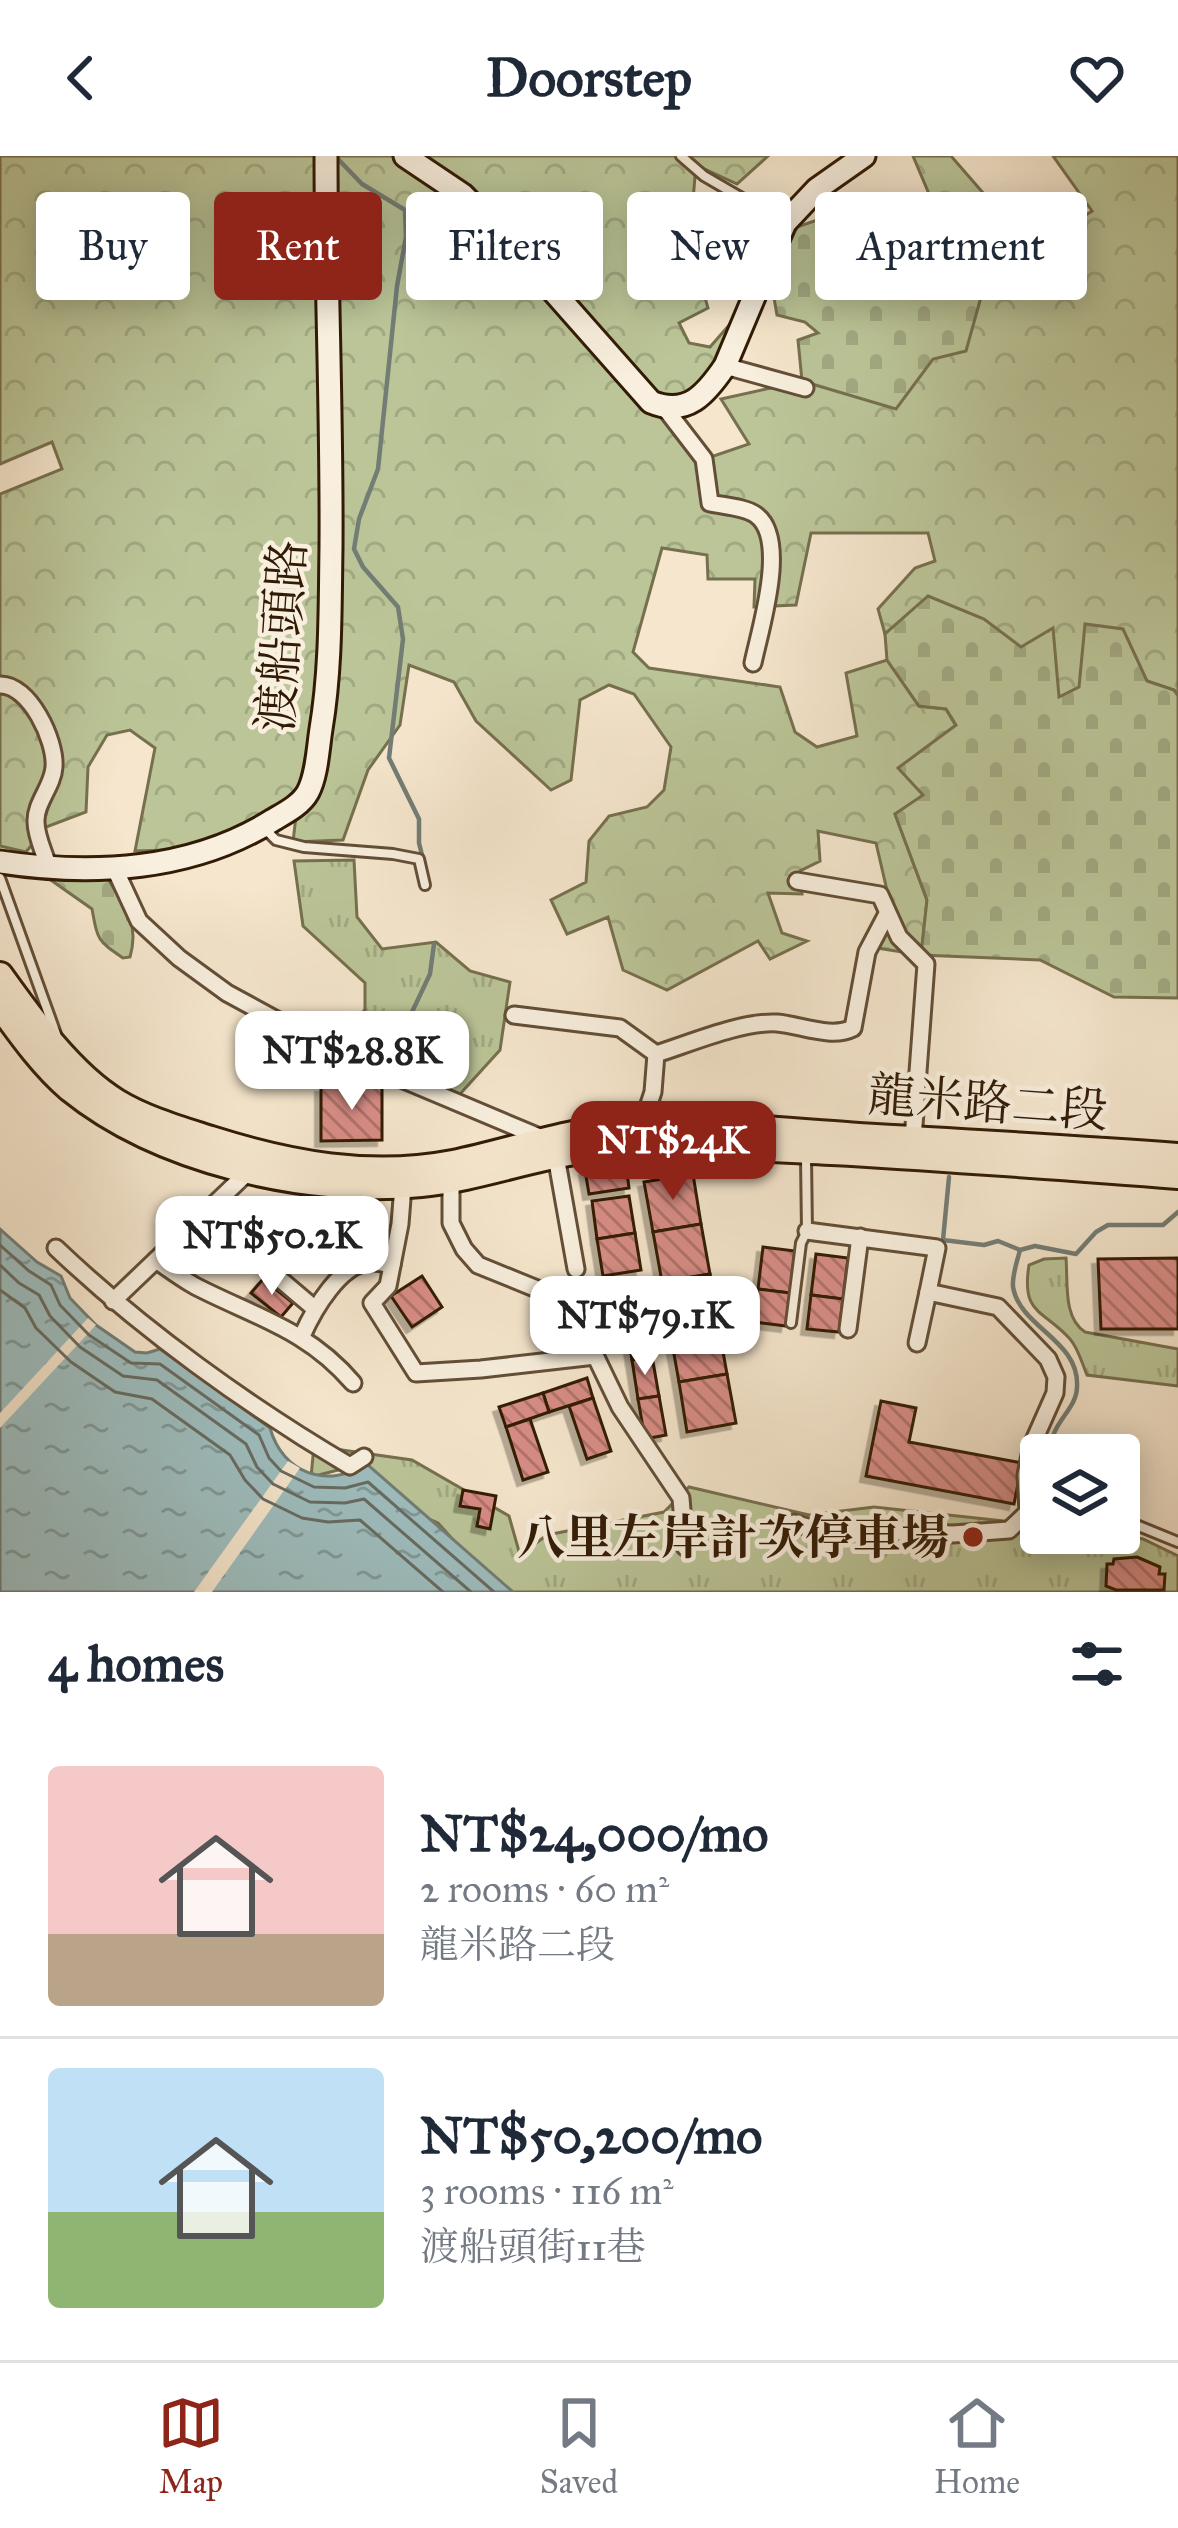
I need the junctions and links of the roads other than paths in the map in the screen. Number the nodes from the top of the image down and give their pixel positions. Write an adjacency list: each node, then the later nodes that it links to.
1 (326, 156): 13 (street, 渡船頭路)
2 (406, 156): 10 (street)
3 (681, 156): 5 (lane)
4 (864, 156): 6 (street)
5 (732, 192)
6 (791, 217)
7 (753, 300): 8 (street)
8 (725, 366): 9 (street); 10 (street)
9 (805, 388)
10 (664, 407): 11 (street)
11 (754, 663)
12 (0, 685): 15 (street)
13 (262, 827): 16 (street, 渡船頭路); 19 (lane)
14 (0, 862): 15 (street, 渡船頭路)
15 (49, 868): 16 (street, 渡船頭路)
16 (114, 868): 29 (street)
17 (0, 878): 24 (lane)
18 (797, 881): 20 (street)
19 (425, 885)
20 (887, 914): 25 (street); 27 (street)
21 (0, 975): 24 (main road, 龍米路二段)
22 (0, 1006): 32 (main road, 龍米路二段)
23 (514, 1015): 25 (street)
24 (62, 1051): 29 (main road, 龍米路二段)
25 (656, 1054): 26 (street)
26 (642, 1125): 28 (main road, 龍米路二段); 29 (main road, 龍米路二段)
27 (913, 1139): 28 (main road, 龍米路二段); 31 (main road, 龍米路二段)
28 (806, 1142): 29 (main road, 龍米路二段); 31 (main road, 龍米路二段); 37 (lane)
29 (550, 1147): 34 (main road, 龍米路二段); 42 (street)
30 (1178, 1156): 31 (main road, 龍米路二段)
31 (1065, 1157): 33 (main road, 龍米路二段)
32 (248, 1172): 35 (main road, 龍米路二段); 36 (street)
33 (1178, 1176)
34 (452, 1180): 35 (main road, 龍米路二段); 50 (street)
35 (403, 1186): 41 (street)
36 (203, 1214): 40 (street); 45 (street)
37 (807, 1231): 38 (street); 46 (lane)
38 (860, 1237): 43 (street); 47 (street)
39 (56, 1248): 44 (street)
40 (156, 1260): 44 (street); 48 (street)
41 (392, 1265): 45 (street); 50 (street)
42 (576, 1269)
43 (928, 1292): 49 (street); 52 (street)
44 (113, 1301): 53 (street)
45 (314, 1308): 48 (street)
46 (790, 1323)
47 (848, 1328)
48 (302, 1336): 51 (street)
49 (917, 1343)
50 (595, 1355): 58 (street)
51 (353, 1383)
52 (1037, 1434)
53 (364, 1457)
54 (794, 1522): 55 (street)
55 (1020, 1523)
56 (1140, 1525): 57 (lane)
57 (1178, 1543)
58 (686, 1547)

